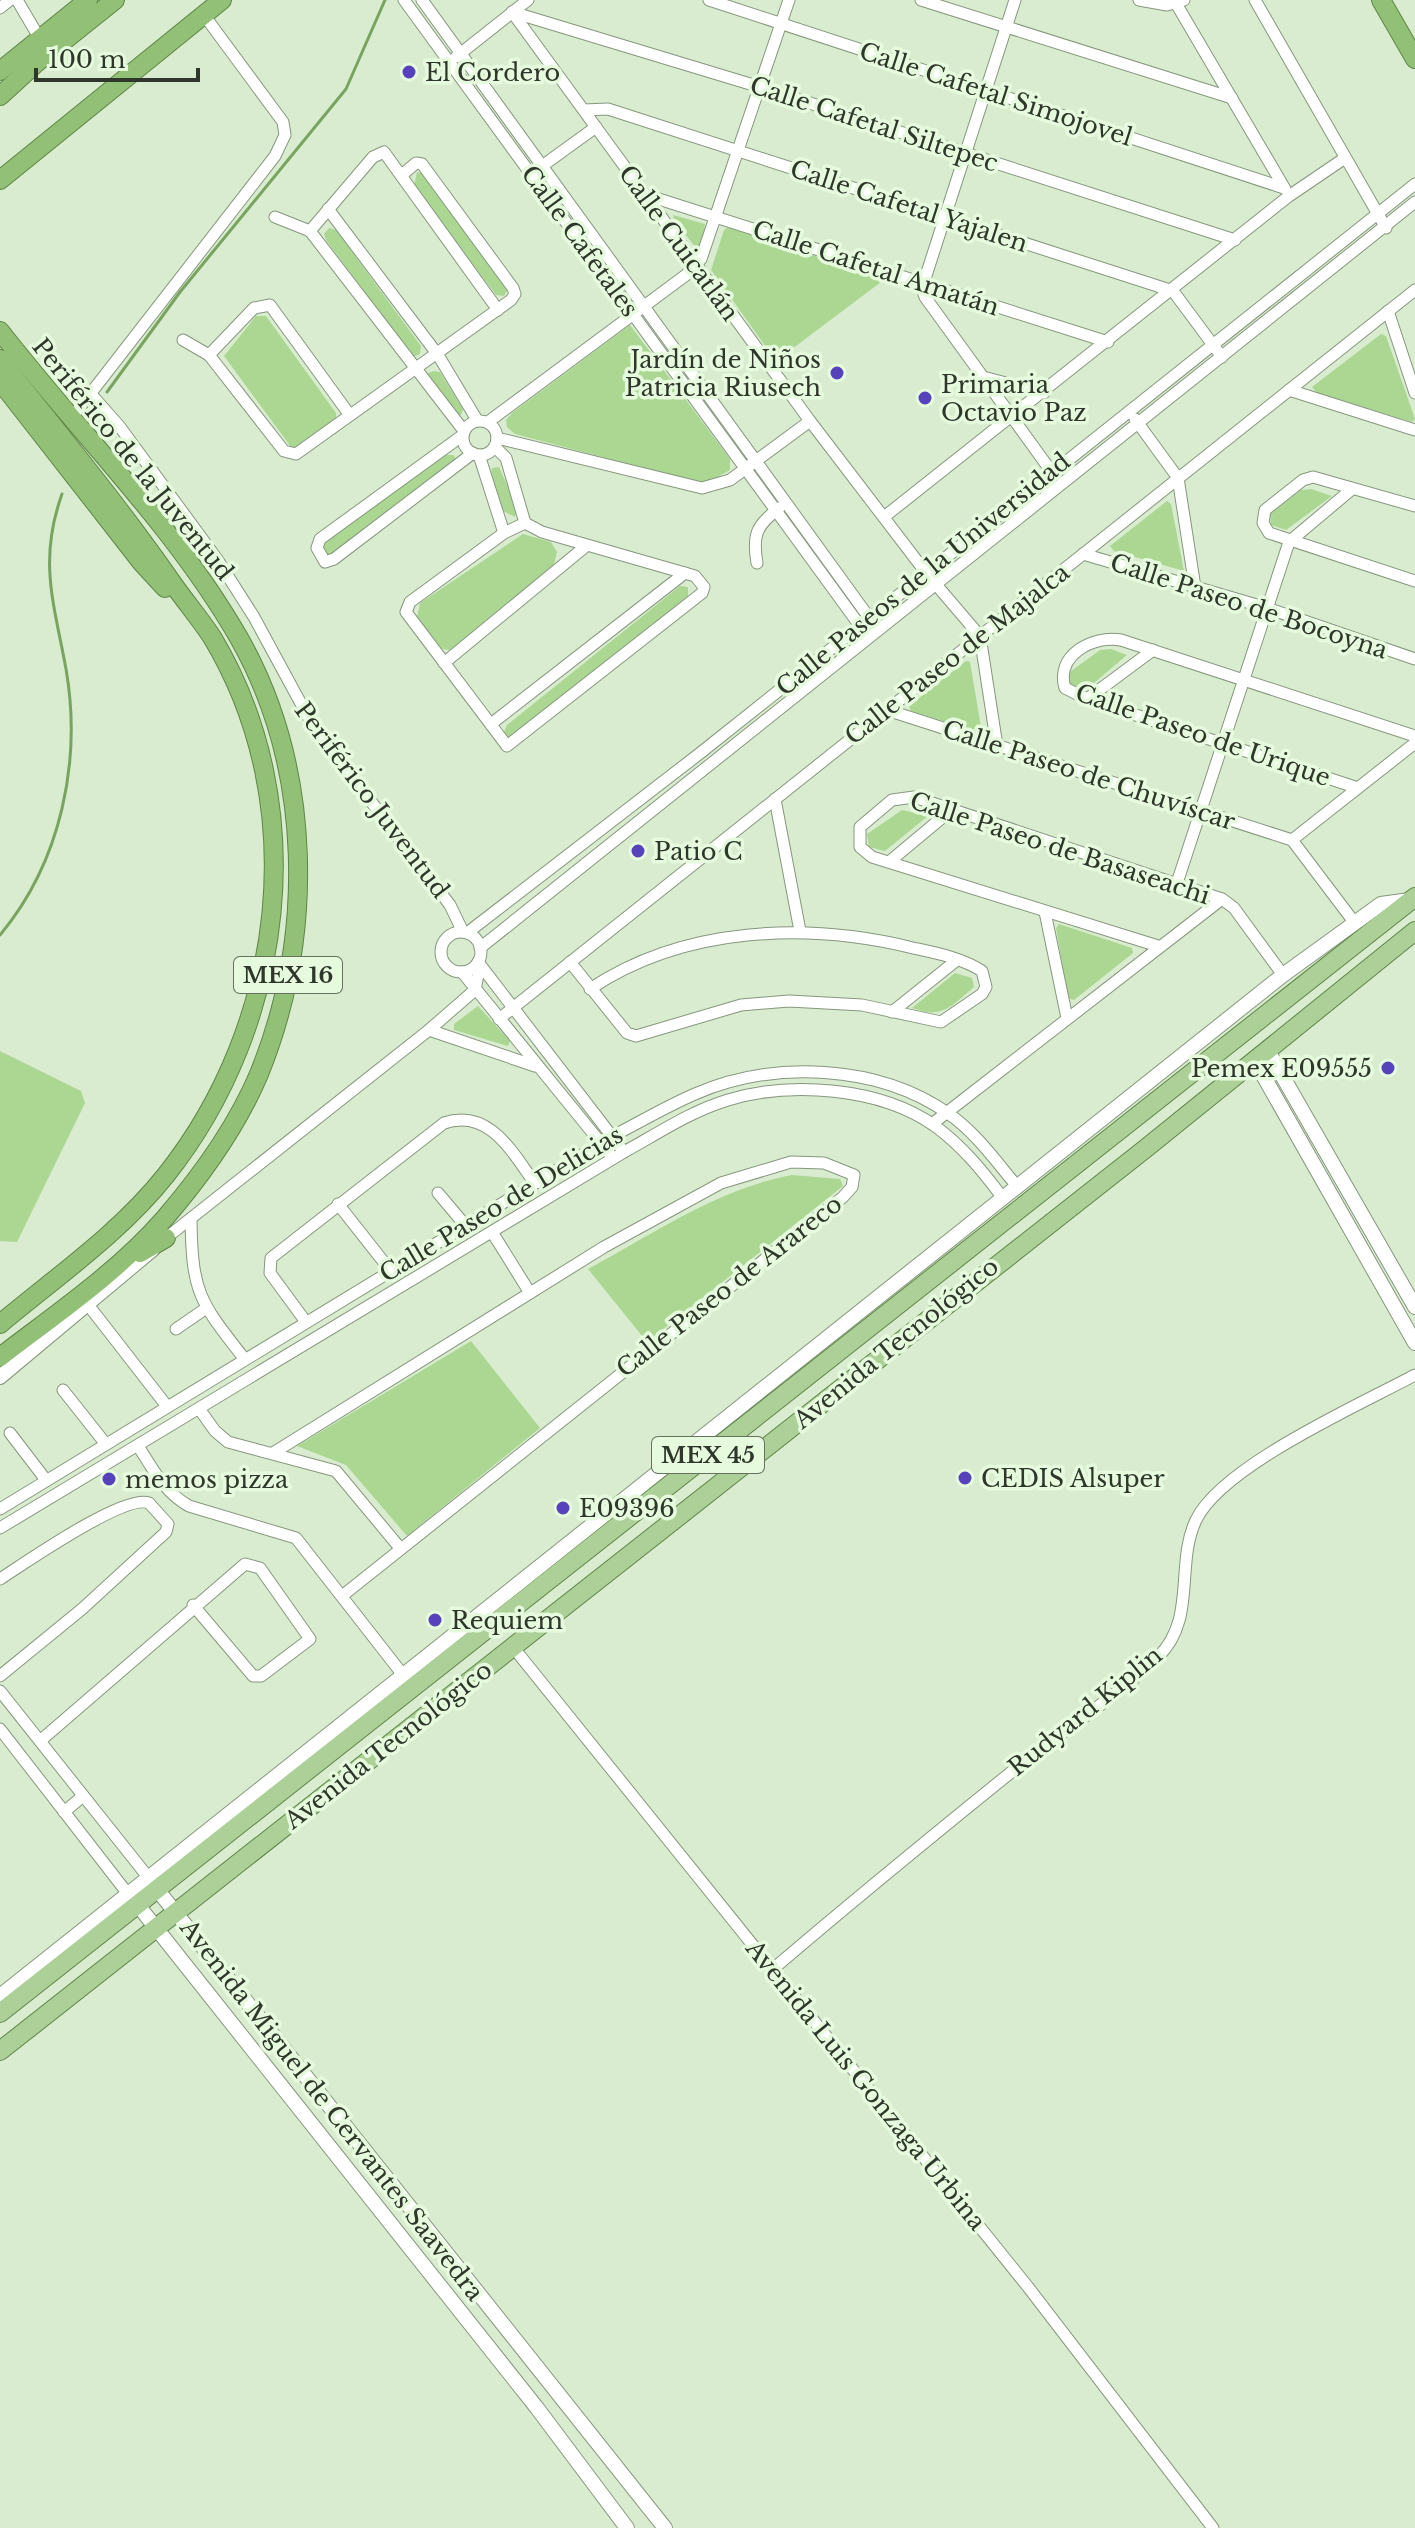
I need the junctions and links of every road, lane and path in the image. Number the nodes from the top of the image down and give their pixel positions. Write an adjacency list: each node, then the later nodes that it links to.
1 (10, 0): 17 (street)
2 (17, 0): 22 (street)
3 (88, 0): 22 (highway)
4 (115, 0): 29 (highway)
5 (222, 0): 19 (highway)
6 (404, 0): 25 (street, Calle Cafetales)
7 (422, 0): 24 (street, Calle Cafetales)
8 (528, 0): 18 (street)
9 (709, 0): 20 (street, Calle Cafetal Simojovel)
10 (789, 0): 20 (street)
11 (921, 0): 21 (street)
12 (1015, 0): 21 (street)
13 (1139, 0): 16 (street)
14 (1255, 0): 35 (street)
15 (1381, 0): 23 (highway)
16 (1179, 2): 30 (street)
17 (0, 8)
18 (512, 12): 24 (street); 27 (street, Calle Cafetal Siltepec); 31 (street, Calle Cuicatlán)
19 (204, 15): 39 (highway); 72 (street)
20 (782, 24): 27 (street); 28 (street, Calle Cafetal Simojovel)
21 (1006, 27): 28 (street); 30 (street)
22 (40, 39): 26 (highway)
23 (1413, 52)
24 (460, 53): 25 (street); 36 (street, Calle Cafetales)
25 (449, 62): 38 (street, Calle Cafetales)
26 (0, 71)
27 (760, 87): 33 (street); 34 (street, Calle Cafetal Siltepec)
28 (985, 90): 34 (street); 41 (street, Calle Cafetal Simojovel)
29 (0, 96)
30 (1232, 98): 41 (street)
31 (584, 110): 32 (street, Calle Cuicatlán); 33 (street, Calle Cafetal Yajalen)
32 (596, 127): 36 (street); 42 (street, Calle Cuicatlán)
33 (739, 150): 47 (street); 48 (street, Calle Cafetal Yajalen)
34 (964, 154): 48 (street); 51 (street, Calle Cafetal Siltepec)
35 (1345, 158): 41 (street); 45 (street)
36 (542, 166): 38 (street); 56 (street, Calle Cafetales)
37 (403, 174): 44 (street); 57 (street); 57 (street)
38 (531, 175): 59 (street, Calle Cafetales)
39 (1, 179)
40 (1415, 184): 45 (street, Calle Paseos de la Universidad)
41 (1286, 192): 51 (street)
42 (643, 194): 47 (street, Calle Cafetal Amatán); 52 (street, Calle Cuicatlán)
43 (1415, 202): 49 (street, Calle Paseos de la Universidad)
44 (328, 209): 50 (street); 65 (street)
45 (1377, 212): 49 (street); 63 (street, Calle Paseos de la Universidad)
46 (275, 217): 50 (street)
47 (718, 217): 52 (street); 53 (street, Calle Cafetal Amatán)
48 (945, 218): 53 (street); 55 (street, Calle Cafetal Yajalen)
49 (1386, 228): 66 (street, Calle Paseos de la Universidad)
50 (310, 231): 68 (street)
51 (1235, 240): 55 (street)
52 (696, 267): 56 (street); 80 (street, Calle Cuicatlán)
53 (922, 283): 62 (street, Calle Cafetal Amatán); 69 (street)
54 (1415, 290): 58 (street, Calle Paseo de Majalca)
55 (1173, 291): 62 (street); 63 (street)
56 (643, 306): 59 (street); 86 (street, Calle Cafetales)
57 (498, 310): 65 (street)
58 (1388, 311): 71 (street, Calle Paseo de Majalca); 74 (street)
59 (632, 314): 79 (street); 87 (street, Calle Cafetales)
60 (0, 331): 77 (highway, Periférico de la Juventud / MEX 16)
61 (183, 340): 64 (street)
62 (1108, 342): 73 (street)
63 (1212, 342): 66 (street); 75 (street, Calle Paseos de la Universidad)
64 (209, 355): 76 (street); 76 (street)
65 (438, 355): 68 (street); 79 (street)
66 (1222, 357): 81 (street, Calle Paseos de la Universidad)
67 (0, 359): 106 (highway)
68 (417, 370): 76 (street); 83 (street)
69 (983, 377): 73 (street); 78 (street)
70 (0, 381): 106 (highway, MEX 16)
71 (1289, 390): 82 (street); 89 (street, Calle Paseo de Majalca)
72 (90, 393): 77 (street); 140 (street, Periférico Juventud)
73 (1044, 393): 78 (street)
74 (1415, 393)
75 (1128, 409): 81 (street); 88 (street, Calle Paseos de la Universidad)
76 (349, 414)
77 (73, 416): 172 (highway, Periférico de la Juventud / MEX 16)
78 (1011, 418): 88 (street); 94 (street)
79 (483, 421): 83 (street); 84 (street)
80 (810, 421): 86 (street); 94 (street, Calle Cuicatlán)
81 (1139, 423): 89 (street); 104 (street, Calle Paseos de la Universidad)
82 (1415, 430)
83 (464, 433): 85 (street); 85 (street)
84 (496, 442): 85 (street); 87 (street); 95 (street)
85 (476, 454): 96 (street)
86 (755, 460): 87 (street); 91 (street, Calle Cafetales)
87 (745, 468): 93 (street, Calle Cafetales)
88 (1051, 471): 102 (street, Calle Paseos de la Universidad)
89 (1178, 478): 99 (street, Calle Paseo de Majalca); 105 (street)
90 (1352, 489): 92 (street); 97 (street); 97 (street)
91 (786, 502): 93 (street); 108 (street, Calle Cafetales)
92 (1415, 506)
93 (776, 510): 100 (street); 109 (street, Calle Cafetales)
94 (884, 517): 102 (street, Calle Cuicatlán)
95 (525, 523): 96 (street); 98 (street)
96 (504, 533): 114 (street)
97 (1289, 542): 103 (street); 107 (street)
98 (586, 546): 101 (street); 114 (street)
99 (1083, 554): 105 (street, Calle Paseo de Bocoyna); 111 (street, Calle Paseo de Majalca)
100 (757, 563)
101 (685, 573): 118 (street); 118 (street)
102 (927, 574): 104 (street, Calle Cuicatlán); 108 (street, Calle Paseos de la Universidad)
103 (1415, 581)
104 (936, 585): 110 (street, Calle Paseos de la Universidad); 111 (street, Calle Cuicatlán)
105 (1195, 587): 107 (street, Calle Paseo de Bocoyna)
106 (189, 607): 178 (highway, Periférico de la Juventud / MEX 16)
107 (1267, 608): 113 (street, Calle Paseo de Bocoyna); 115 (street)
108 (870, 618): 109 (street, Calle Paseos de la Universidad); 110 (street, Calle Cafetales)
109 (860, 626): 110 (street, Calle Cafetales); 123 (street, Calle Paseos de la Universidad)
110 (873, 634): 124 (street, Calle Paseos de la Universidad)
111 (980, 636): 117 (street, Calle Paseo de Majalca); 122 (street)
112 (1153, 650): 115 (street, Calle Paseo de Urique); 116 (street); 116 (street, Calle Paseo de Urique)
113 (1415, 659)
114 (444, 663): 118 (street)
115 (1244, 679): 119 (street, Calle Paseo de Urique); 121 (street)
116 (1087, 699): 121 (street, Calle Paseo de Urique)
117 (887, 710): 122 (street, Calle Paseo de Chuvíscar); 126 (street, Calle Paseo de Majalca)
118 (491, 724)
119 (1415, 736)
120 (1415, 743): 125 (street)
121 (1223, 745): 125 (street, Calle Paseo de Urique); 128 (street)
122 (997, 746): 128 (street, Calle Paseo de Chuvíscar)
123 (699, 754): 124 (street); 131 (street, Calle Paseos de la Universidad)
124 (709, 766): 133 (street, Calle Paseos de la Universidad)
125 (1355, 787): 129 (street)
126 (775, 799): 138 (street); 144 (street, Calle Paseo de Majalca)
127 (950, 811): 130 (street); 130 (street, Calle Paseo de Basaseachi); 132 (street, Calle Paseo de Basaseachi)
128 (1201, 813): 129 (street, Calle Paseo de Chuvíscar); 132 (street)
129 (1292, 840): 137 (street)
130 (889, 862): 136 (street, Calle Paseo de Basaseachi)
131 (534, 882): 133 (street); 140 (street, Calle Paseos de la Universidad)
132 (1177, 883): 135 (street, Calle Paseo de Basaseachi)
133 (545, 896): 142 (street, Calle Paseos de la Universidad)
134 (1413, 898): 137 (street); 194 (main road, Avenida Tecnológico / MEX 45)
135 (1222, 899): 141 (street); 147 (street, Calle Paseo de Basaseachi)
136 (1045, 912): 141 (street, Calle Paseo de Basaseachi); 152 (street)
137 (1354, 922): 147 (street)
138 (800, 931): 143 (street); 148 (street)
139 (1415, 931): 155 (main road, Avenida Tecnológico / MEX 45)
140 (465, 932): 142 (street); 146 (street)
141 (1158, 946): 152 (street)
142 (480, 948): 145 (street)
143 (957, 960): 151 (street); 151 (street)
144 (570, 962): 148 (street); 150 (street, Calle Paseo de Majalca)
145 (479, 963): 146 (street); 149 (street); 150 (street)
146 (462, 972): 149 (street)
147 (1283, 975): 163 (street)
148 (590, 989): 151 (street)
149 (475, 990): 153 (street); 154 (street)
150 (512, 1008): 153 (street, Calle Paseo de Majalca); 159 (street)
151 (892, 1012)
152 (1067, 1018): 157 (street)
153 (499, 1019): 156 (street)
154 (429, 1030): 156 (street); 167 (street)
155 (1261, 1056): 175 (street); 180 (street); 196 (main road, Avenida Tecnológico / MEX 45)
156 (537, 1067): 160 (street)
157 (946, 1112): 158 (street); 159 (street, Calle Paseo de Delicias); 163 (street, Calle Paseo de Delicias)
158 (932, 1124): 161 (street, Calle Paseo de Delicias); 165 (street, Calle Paseo de Delicias)
159 (613, 1136): 160 (street, Calle Paseo de Delicias); 161 (street)
160 (601, 1143): 161 (street); 162 (street, Calle Paseo de Delicias)
161 (619, 1155): 169 (street, Calle Paseo de Delicias)
162 (534, 1182): 166 (street); 168 (street, Calle Paseo de Delicias)
163 (1016, 1185): 165 (street)
164 (438, 1193): 168 (street)
165 (1002, 1197): 202 (street)
166 (338, 1204): 171 (street); 177 (street)
167 (191, 1219): 170 (street); 176 (street)
168 (465, 1225): 171 (street, Calle Paseo de Delicias)
169 (492, 1232): 173 (street); 187 (street, Calle Paseo de Delicias)
170 (166, 1238): 172 (highway); 174 (street)
171 (390, 1270): 177 (street, Calle Paseo de Delicias)
172 (110, 1271): 181 (highway, Periférico de la Juventud / MEX 16)
173 (530, 1293): 191 (street, Calle Paseo de Arareco); 197 (street, Calle Paseo de Arareco)
174 (89, 1306): 184 (street); 186 (street)
175 (1415, 1307)
176 (205, 1309): 179 (street); 182 (street)
177 (306, 1322): 182 (street, Calle Paseo de Delicias)
178 (0, 1324)
179 (176, 1329)
180 (1415, 1343)
181 (0, 1357)
182 (243, 1357): 186 (street, Calle Paseo de Delicias)
183 (1415, 1375): 215 (street, Rudyard Kiplin)
184 (0, 1377)
185 (63, 1390): 189 (street)
186 (166, 1405): 189 (street, Calle Paseo de Delicias)
187 (200, 1410): 190 (street, Calle Paseo de Delicias); 191 (street)
188 (10, 1433): 192 (street)
189 (105, 1443): 192 (street, Calle Paseo de Delicias)
190 (138, 1446): 195 (street, Calle Paseo de Delicias); 199 (street)
191 (273, 1453): 197 (street)
192 (46, 1480): 193 (street, Calle Paseo de Delicias)
193 (0, 1509)
194 (630, 1516): 196 (main road); 209 (main road, Avenida Tecnológico / MEX 45)
195 (0, 1528)
196 (649, 1540): 201 (main road, Avenida Tecnológico / MEX 45)
197 (400, 1548): 199 (street, Calle Paseo de Arareco)
198 (0, 1579): 203 (street)
199 (342, 1596): 202 (street)
200 (193, 1605): 200 (street); 206 (street)
201 (513, 1647): 211 (main road, Avenida Tecnológico / MEX 45); 215 (street, Avenida Luis Gonzaga Urbina)
202 (403, 1675): 209 (street)
203 (0, 1676)
204 (0, 1691): 206 (street, Avenida Miguel de Cervantes Saavedra)
205 (0, 1729): 208 (street, Avenida Miguel de Cervantes Saavedra)
206 (40, 1741): 207 (street, Avenida Miguel de Cervantes Saavedra)
207 (83, 1796): 208 (street); 209 (street, Avenida Miguel de Cervantes Saavedra)
208 (64, 1812): 210 (street, Avenida Miguel de Cervantes Saavedra)
209 (152, 1883): 210 (main road, Avenida Tecnológico / MEX 45); 211 (street, Avenida Miguel de Cervantes Saavedra)
210 (133, 1899): 212 (street, Avenida Miguel de Cervantes Saavedra); 216 (street); 217 (main road, Avenida Tecnológico / MEX 45)
211 (177, 1913): 212 (main road, Avenida Tecnológico / MEX 45); 213 (street, Avenida Miguel de Cervantes Saavedra)
212 (157, 1931): 214 (street, Avenida Miguel de Cervantes Saavedra); 218 (main road, Avenida Tecnológico / MEX 45)
213 (206, 1952): 214 (street); 219 (street, Avenida Miguel de Cervantes Saavedra)
214 (187, 1968): 220 (street, Avenida Miguel de Cervantes Saavedra)
215 (773, 1969): 223 (street, Avenida Luis Gonzaga Urbina)
216 (0, 1996)
217 (0, 2013)
218 (0, 2051)
219 (413, 2213): 220 (street); 222 (street, Avenida Miguel de Cervantes Saavedra)
220 (394, 2230): 221 (street, Avenida Miguel de Cervantes Saavedra)
221 (627, 2528)
222 (665, 2528)
223 (1213, 2528)

